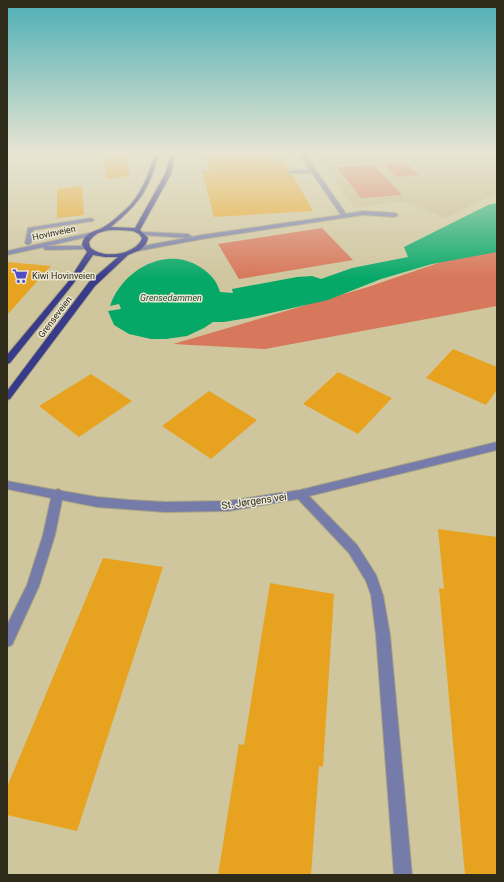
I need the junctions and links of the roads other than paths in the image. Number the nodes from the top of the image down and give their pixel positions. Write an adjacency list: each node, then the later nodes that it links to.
1 (140, 195): 7 (main road)
2 (156, 195): 8 (main road)
3 (330, 195): 5 (street)
4 (395, 215): 5 (street)
5 (345, 216): 11 (street)
6 (90, 220): 12 (street)
7 (105, 229): 8 (main road); 9 (main road)
8 (137, 230): 10 (main road)
9 (94, 234): 14 (street, Hovinveien); 15 (main road, Grenseveien)
10 (144, 234): 11 (street); 13 (main road)
11 (202, 237): 13 (street)
12 (28, 243)
13 (138, 248): 17 (main road)
14 (18, 250): 15 (street, Hovinveien); 16 (street, Hovinveien)
15 (89, 250): 17 (main road); 18 (main road, Grenseveien)
16 (7, 253)
17 (126, 254): 19 (main road, Grenseveien)
18 (7, 361)
19 (7, 397)
20 (497, 446): 23 (street, St. Jørgens vei)
21 (7, 485): 22 (street, St. Jørgens vei)
22 (58, 493): 23 (street, St. Jørgens vei); 24 (street)
23 (300, 494): 25 (street)
24 (7, 640)
25 (403, 875)

